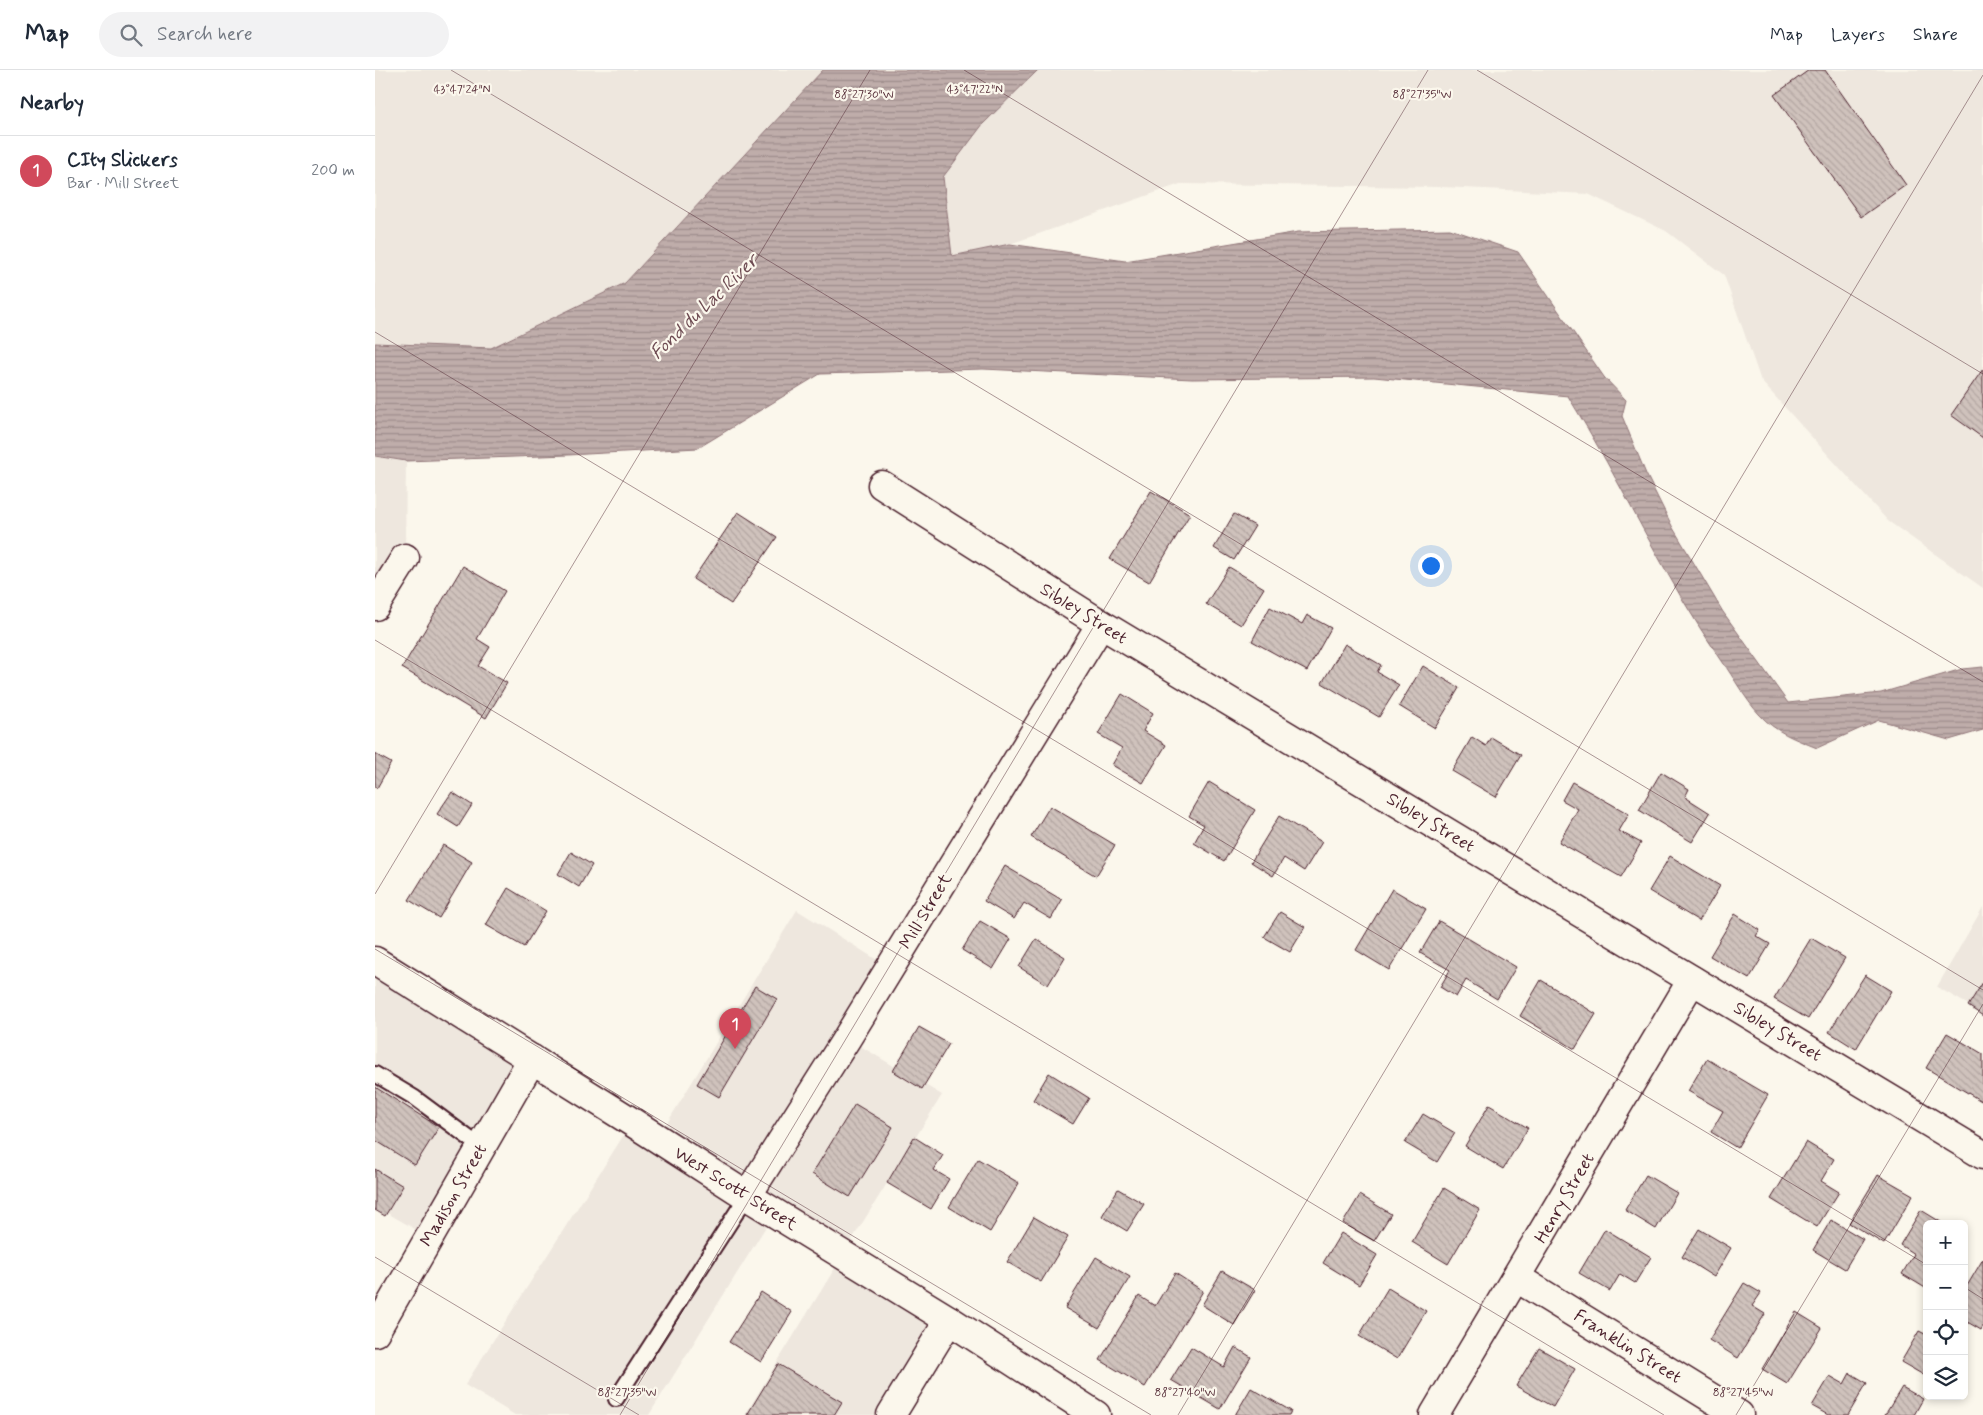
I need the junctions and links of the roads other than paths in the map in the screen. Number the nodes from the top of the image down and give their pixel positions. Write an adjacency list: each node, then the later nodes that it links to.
1 (882, 485): 4 (street, Sibley Street)
2 (405, 558): 3 (street)
3 (375, 606)
4 (1101, 624): 6 (street, Sibley Street); 11 (street, Mill Street)
5 (375, 961): 7 (street, West Scott Street)
6 (1692, 980): 10 (street, Sibley Street); 12 (street, Henry Street)
7 (531, 1059): 9 (street, Madison Street); 11 (street, West Scott Street)
8 (375, 1074): 9 (lane)
9 (481, 1147): 14 (street, Madison Street)
10 (1983, 1155)
11 (747, 1196): 13 (street, West Scott Street); 15 (lane)
12 (1517, 1278): 18 (street, Henry Street); 19 (street, Franklin Street)
13 (949, 1320): 16 (street); 17 (street, West Scott Street)
14 (375, 1332)
15 (616, 1398)
16 (891, 1415)
17 (1096, 1415)
18 (1434, 1415)
19 (1739, 1415)

